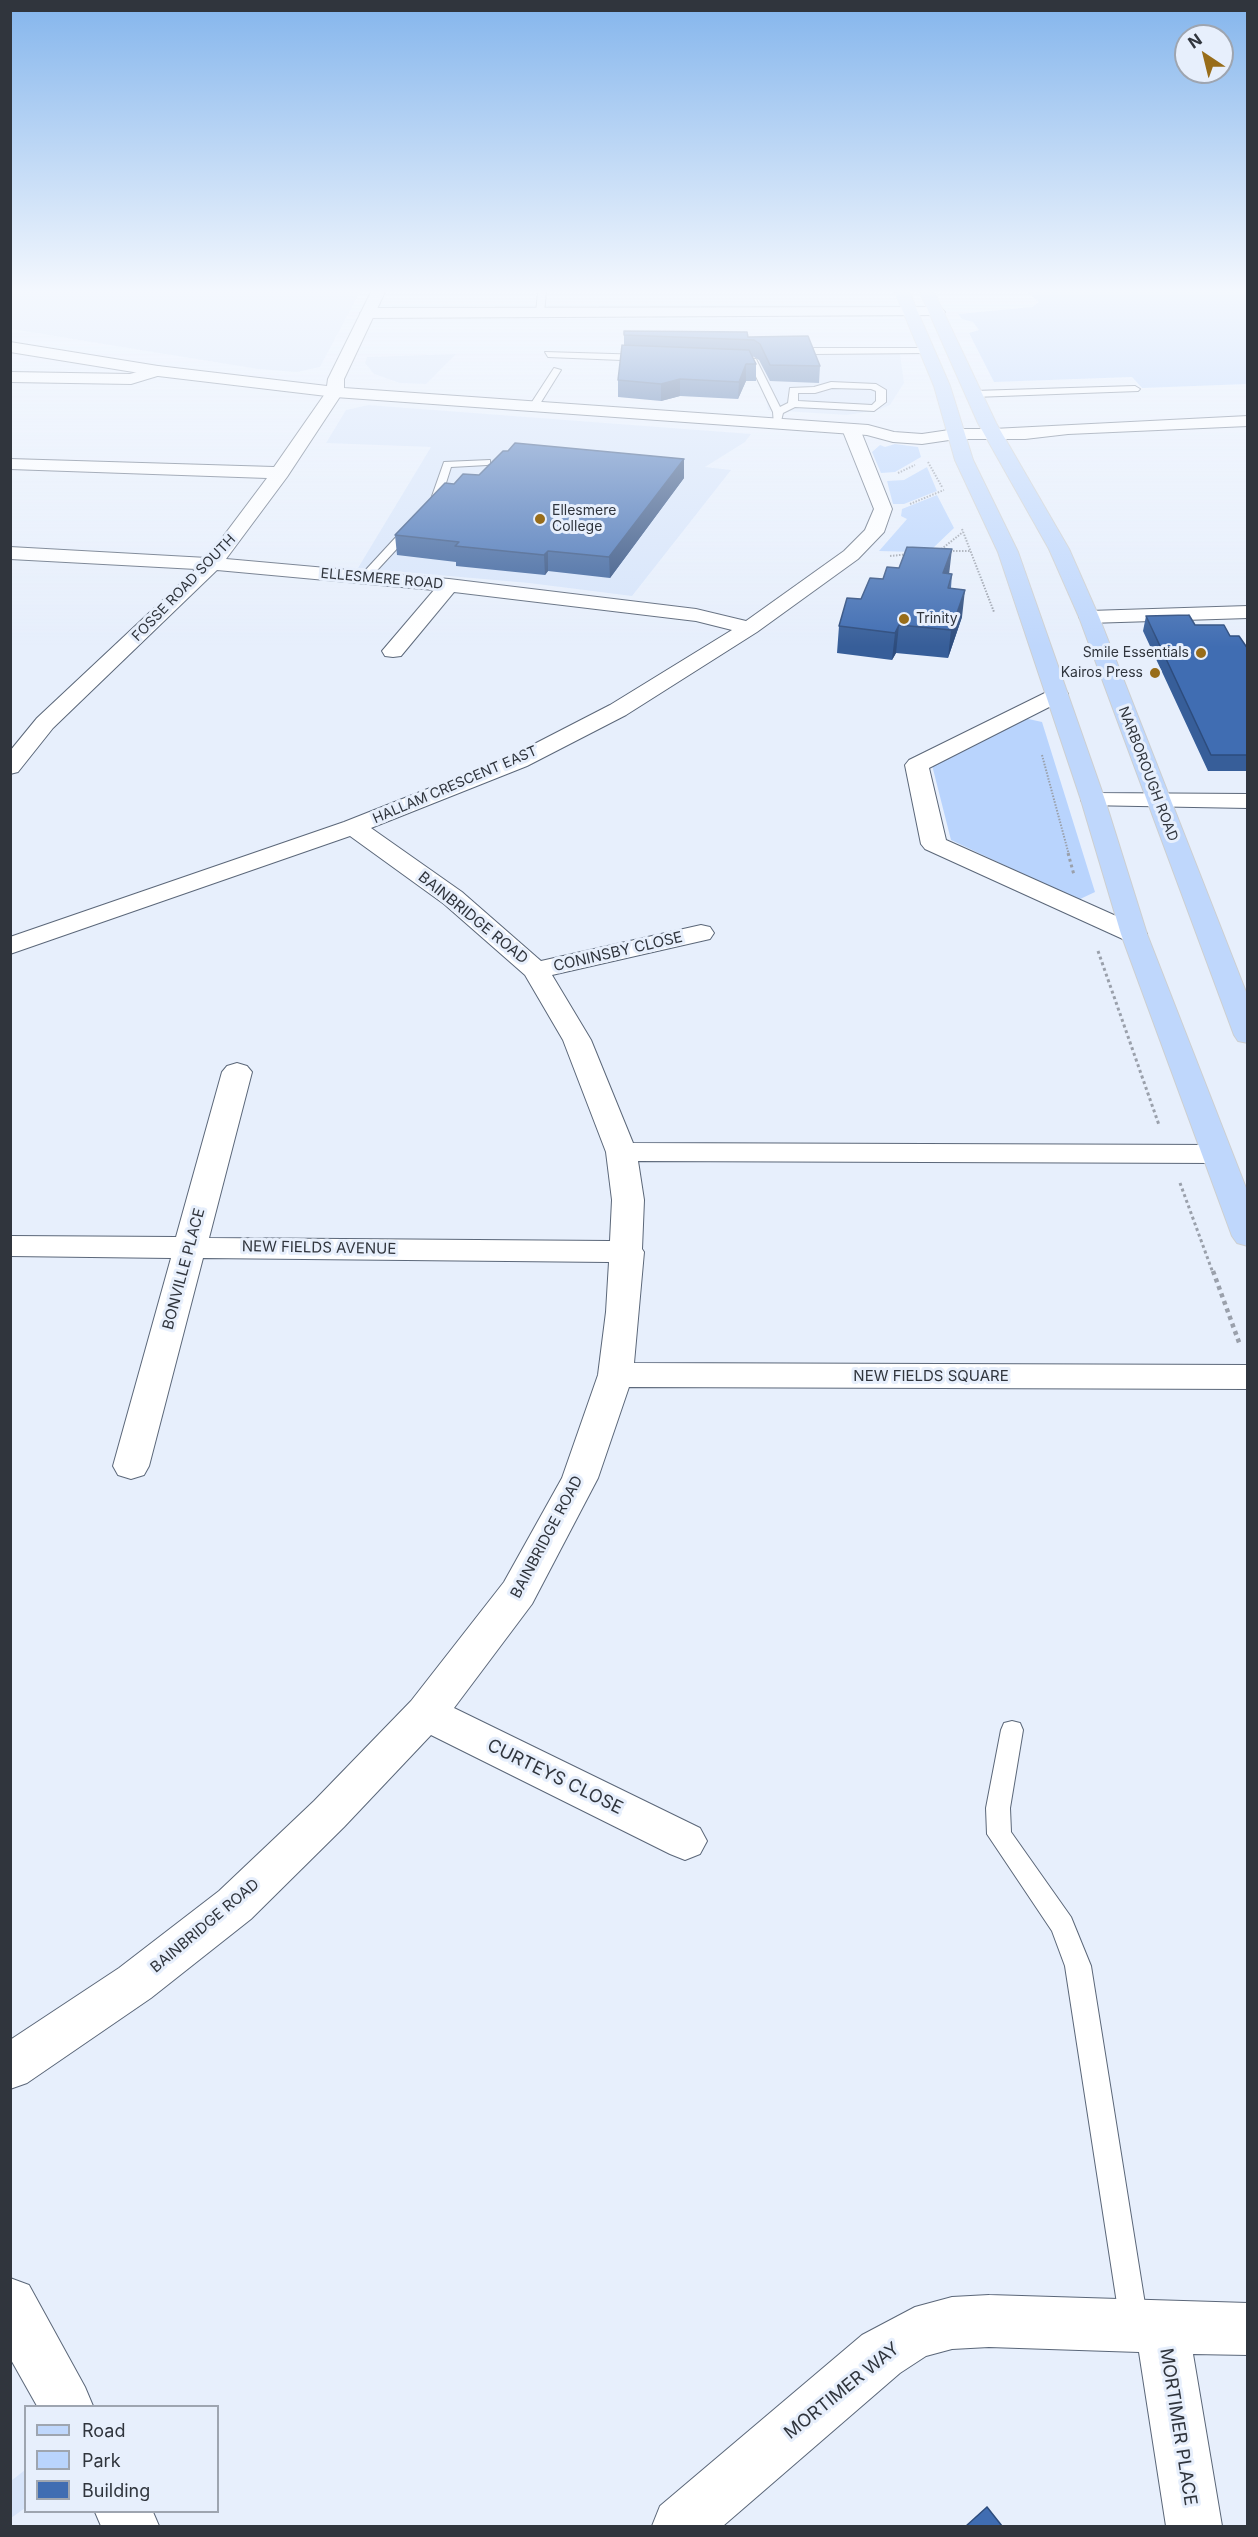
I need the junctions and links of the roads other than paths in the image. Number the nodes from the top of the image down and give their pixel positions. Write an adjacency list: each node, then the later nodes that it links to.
1 (323, 410): 16 (street, FOSSE ROAD SOUTH)
2 (635, 410): 7 (street)
3 (774, 410): 7 (lane)
4 (786, 410): 7 (lane)
5 (949, 410): 10 (main road)
6 (982, 410): 11 (main road, NARBOROUGH ROAD)
7 (777, 418): 9 (street)
8 (1247, 423): 11 (street)
9 (860, 429): 10 (street); 12 (street); 13 (street)
10 (956, 434): 11 (street); 12 (street); 25 (main road)
11 (993, 434): 22 (main road, NARBOROUGH ROAD)
12 (893, 437): 13 (street)
13 (860, 448): 23 (street, HALLAM CRESCENT EAST)
14 (487, 462): 19 (lane)
15 (10, 464): 16 (street)
16 (281, 473): 18 (street, FOSSE ROAD SOUTH)
17 (10, 553): 18 (street, ELLESMERE ROAD)
18 (212, 564): 19 (street, ELLESMERE ROAD); 26 (street, FOSSE ROAD SOUTH)
19 (365, 577): 20 (street, ELLESMERE ROAD)
20 (449, 585): 23 (street, ELLESMERE ROAD); 24 (street)
21 (1248, 612): 22 (street)
22 (1089, 617): 28 (main road, NARBOROUGH ROAD)
23 (750, 628): 30 (street, HALLAM CRESCENT EAST)
24 (393, 651)
25 (1057, 694): 27 (main road); 32 (street)
26 (10, 767)
27 (1093, 800): 28 (street); 32 (main road)
28 (1158, 800): 29 (street); 35 (main road, NARBOROUGH ROAD)
29 (1248, 801)
30 (353, 827): 33 (street, HALLAM CRESCENT EAST); 34 (street, BAINBRIDGE ROAD)
31 (700, 933): 34 (street, CONINSBY CLOSE)
32 (1134, 934): 38 (main road)
33 (10, 946)
34 (536, 970): 37 (street, BAINBRIDGE ROAD)
35 (1248, 1035)
36 (237, 1072): 41 (street, BONVILLE PLACE)
37 (621, 1152): 38 (street); 42 (street, BAINBRIDGE ROAD)
38 (1216, 1154): 39 (main road)
39 (1248, 1236)
40 (10, 1246): 41 (street, NEW FIELDS AVENUE)
41 (190, 1246): 42 (street, NEW FIELDS AVENUE); 45 (street, BONVILLE PLACE)
42 (628, 1252): 44 (street, BAINBRIDGE ROAD)
43 (1246, 1366): 44 (street, NEW FIELDS SQUARE)
44 (615, 1375): 46 (street, BAINBRIDGE ROAD)
45 (131, 1466)
46 (426, 1713): 48 (street, CURTEYS CLOSE); 49 (street, BAINBRIDGE ROAD)
47 (1012, 1730): 51 (lane)
48 (685, 1841)
49 (10, 2067)
50 (10, 2304): 53 (street)
51 (1148, 2326): 52 (street, MORTIMER WAY); 54 (street, MORTIMER WAY); 55 (street, MORTIMER PLACE)
52 (1248, 2329)
53 (65, 2405)
54 (680, 2526)
55 (1194, 2526)

